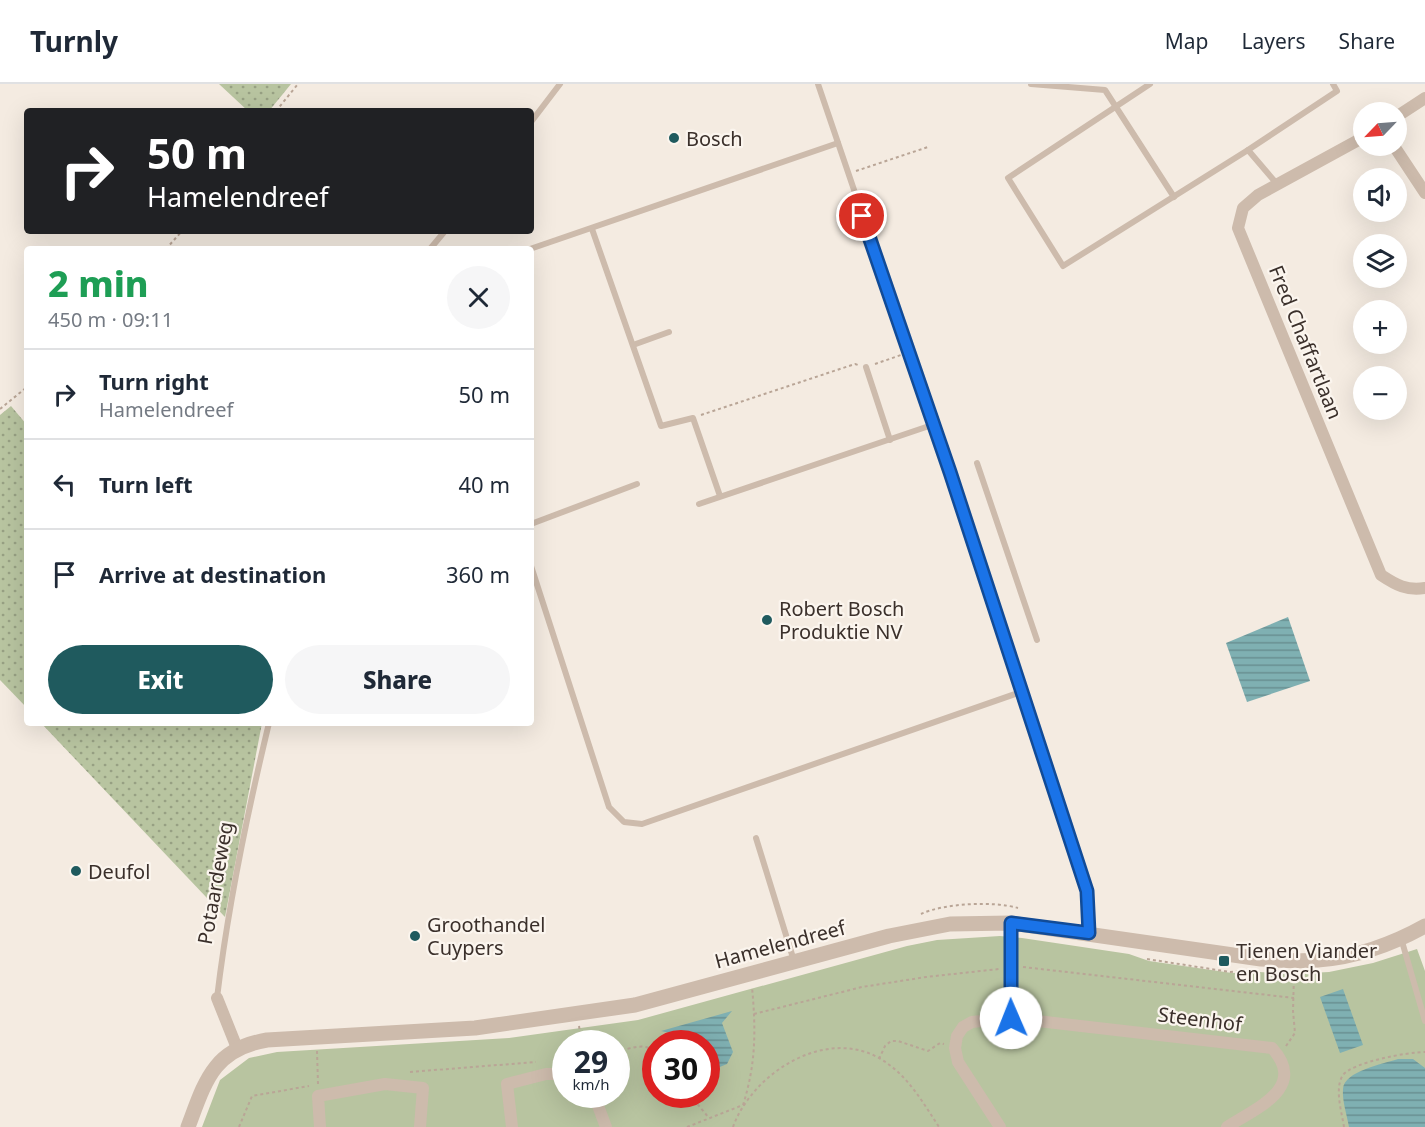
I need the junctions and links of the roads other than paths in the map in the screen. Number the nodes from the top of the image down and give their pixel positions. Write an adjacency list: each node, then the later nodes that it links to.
1 (560, 84): 9 (lane)
2 (818, 84): 10 (lane)
3 (1031, 84): 7 (lane)
4 (1150, 84): 7 (lane)
5 (1333, 84): 12 (lane)
6 (1425, 98): 8 (street)
7 (1116, 107): 16 (lane); 16 (lane)
8 (1407, 110)
9 (534, 118)
10 (838, 143): 17 (lane); 24 (lane)
11 (1353, 143): 14 (street, Fred Chaffartlaan)
12 (1248, 150): 14 (lane); 16 (lane)
13 (1401, 156): 15 (street)
14 (1277, 185): 32 (street, Fred Chaffartlaan)
15 (1425, 193)
16 (1174, 197)
17 (592, 229): 20 (lane); 22 (lane)
18 (442, 234): 19 (lane)
19 (432, 246)
20 (534, 248)
21 (669, 332): 22 (lane)
22 (633, 345): 28 (lane)
23 (866, 367): 25 (lane)
24 (932, 425): 25 (lane); 34 (lane)
25 (890, 440): 28 (lane)
26 (977, 463): 33 (lane)
27 (637, 484): 30 (lane)
28 (720, 496): 29 (lane)
29 (699, 504)
30 (534, 523)
31 (534, 575): 34 (lane)
32 (1425, 588)
33 (1037, 640)
34 (1021, 692): 39 (lane)
35 (268, 726): 42 (lane, Potaardeweg)
36 (756, 838): 41 (lane)
37 (1011, 923): 39 (street, Hamelendreef); 41 (street, Hamelendreef); 43 (street)
38 (1424, 928): 40 (street, Hamelendreef)
39 (1089, 933): 40 (street, Hamelendreef)
40 (1401, 938): 44 (lane)
41 (795, 962): 45 (street, Hamelendreef)
42 (217, 998): 45 (street, Potaardeweg)
43 (1011, 1018): 53 (street, Steenhof); 54 (street, Steenhof)
44 (1425, 1021)
45 (237, 1048): 48 (street, Hamelendreef)
46 (552, 1074): 51 (street)
47 (599, 1108): 52 (street)
48 (188, 1127)
49 (320, 1127): 50 (street)
50 (420, 1127)
51 (512, 1127)
52 (606, 1127)
53 (1000, 1127)
54 (1227, 1127)

